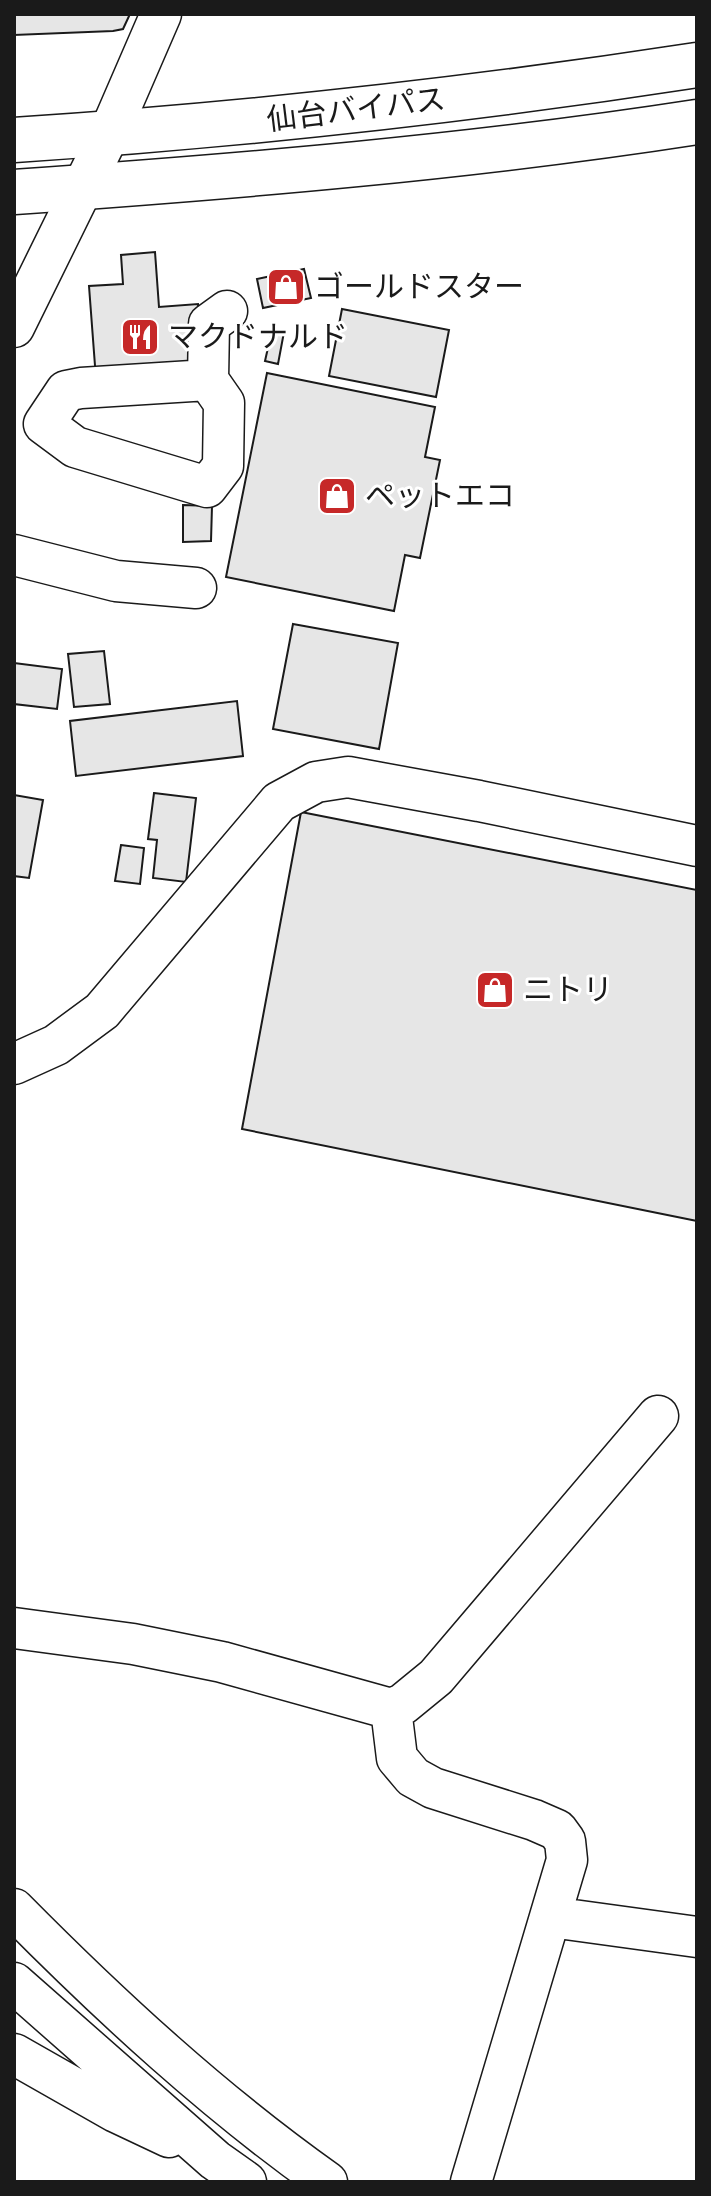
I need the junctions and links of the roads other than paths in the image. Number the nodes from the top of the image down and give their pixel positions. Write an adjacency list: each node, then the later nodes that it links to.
1 (161, 14): 4 (street)
2 (697, 65): 4 (highway, 仙台バイパス)
3 (697, 122): 6 (highway, 仙台バイパス)
4 (109, 134): 5 (highway, 仙台バイパス); 6 (street)
5 (14, 140)
6 (83, 187): 7 (highway, 仙台バイパス); 9 (street)
7 (14, 192)
8 (227, 311): 10 (street)
9 (14, 327)
10 (208, 380)
11 (14, 555): 12 (street)
12 (196, 588)
13 (697, 846): 14 (street)
14 (14, 1064)
15 (658, 1416): 17 (street)
16 (14, 1628): 17 (street)
17 (391, 1709): 19 (street)
18 (14, 1909): 24 (street)
19 (551, 1917): 20 (street); 25 (street)
20 (697, 1937)
21 (14, 1983): 23 (street)
22 (14, 2054): 23 (street)
23 (231, 2171)
24 (327, 2182)
25 (471, 2182)

